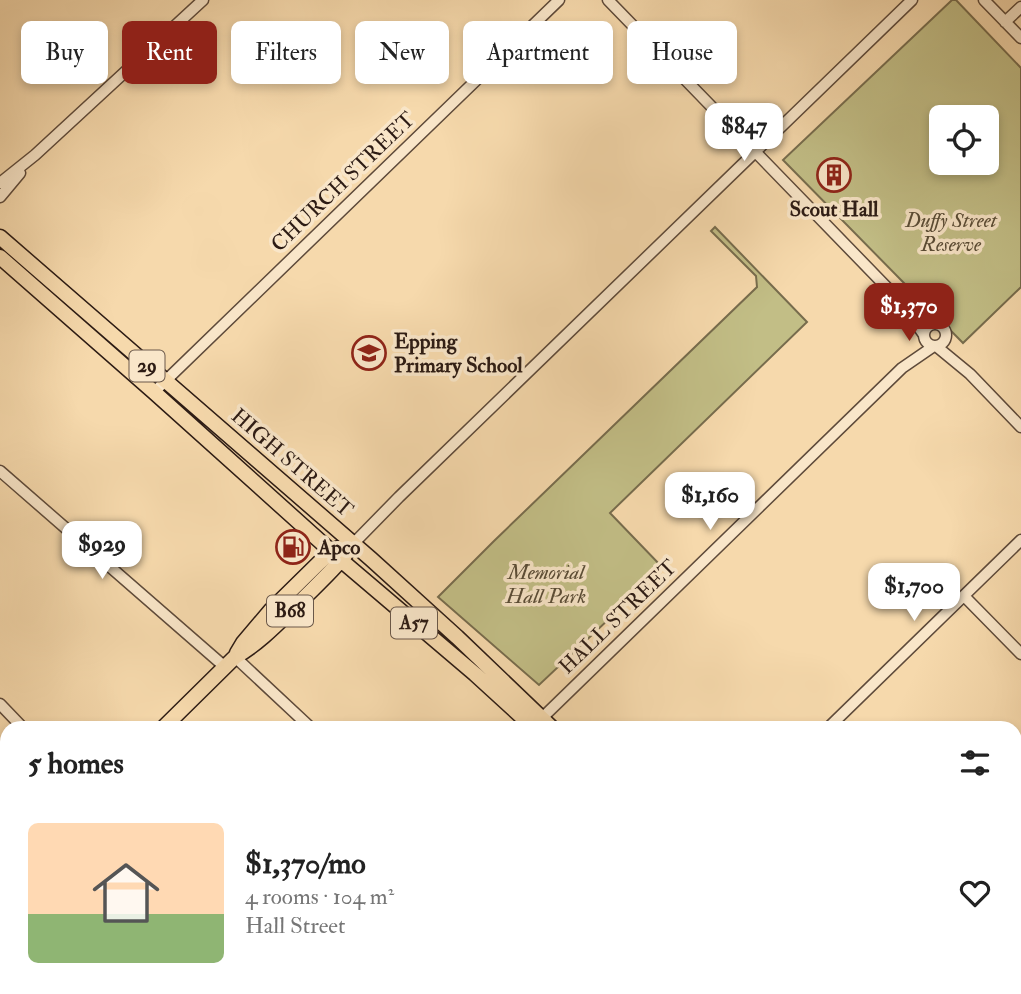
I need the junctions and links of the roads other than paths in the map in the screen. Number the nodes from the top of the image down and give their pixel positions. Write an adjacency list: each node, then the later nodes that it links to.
1 (203, 0): 10 (street)
2 (559, 0): 22 (street, CHURCH STREET)
3 (608, 0): 9 (street)
4 (912, 0): 9 (street)
5 (984, 0): 7 (street)
6 (1021, 6): 7 (street)
7 (1005, 22): 8 (street)
8 (1021, 38)
9 (755, 152): 15 (street); 27 (street)
10 (36, 155): 11 (street); 12 (street)
11 (0, 183)
12 (0, 197)
13 (0, 237): 22 (main road, HIGH STREET / 29)
14 (0, 257): 23 (main road, HIGH STREET / 29)
15 (902, 303): 16 (street); 18 (street)
16 (935, 325): 17 (street); 18 (street)
17 (946, 335): 19 (street); 21 (street)
18 (924, 336): 19 (street); 20 (street, HALL STREET)
19 (935, 346): 20 (street, HALL STREET); 21 (street)
20 (902, 368): 39 (street, HALL STREET)
21 (970, 374): 24 (street)
22 (165, 381): 23 (street, CHURCH STREET); 27 (main road, HIGH STREET / 29)
23 (154, 392): 28 (main road, HIGH STREET / 29)
24 (1021, 427)
25 (0, 471): 32 (street)
26 (1021, 540): 30 (street)
27 (354, 544): 28 (main road, B68); 29 (main road, B68); 38 (main road, HIGH STREET / A57)
28 (331, 551): 29 (main road, HIGH STREET); 32 (main road, B68)
29 (342, 561): 32 (main road, B68); 37 (main road, HIGH STREET / A57)
30 (964, 596): 31 (street); 40 (street)
31 (1021, 654)
32 (230, 662): 35 (main road, B68); 36 (street)
33 (0, 704): 34 (street)
34 (16, 721)
35 (170, 721)
36 (302, 721)
37 (537, 721)
38 (538, 721)
39 (546, 721)
40 (835, 721)

